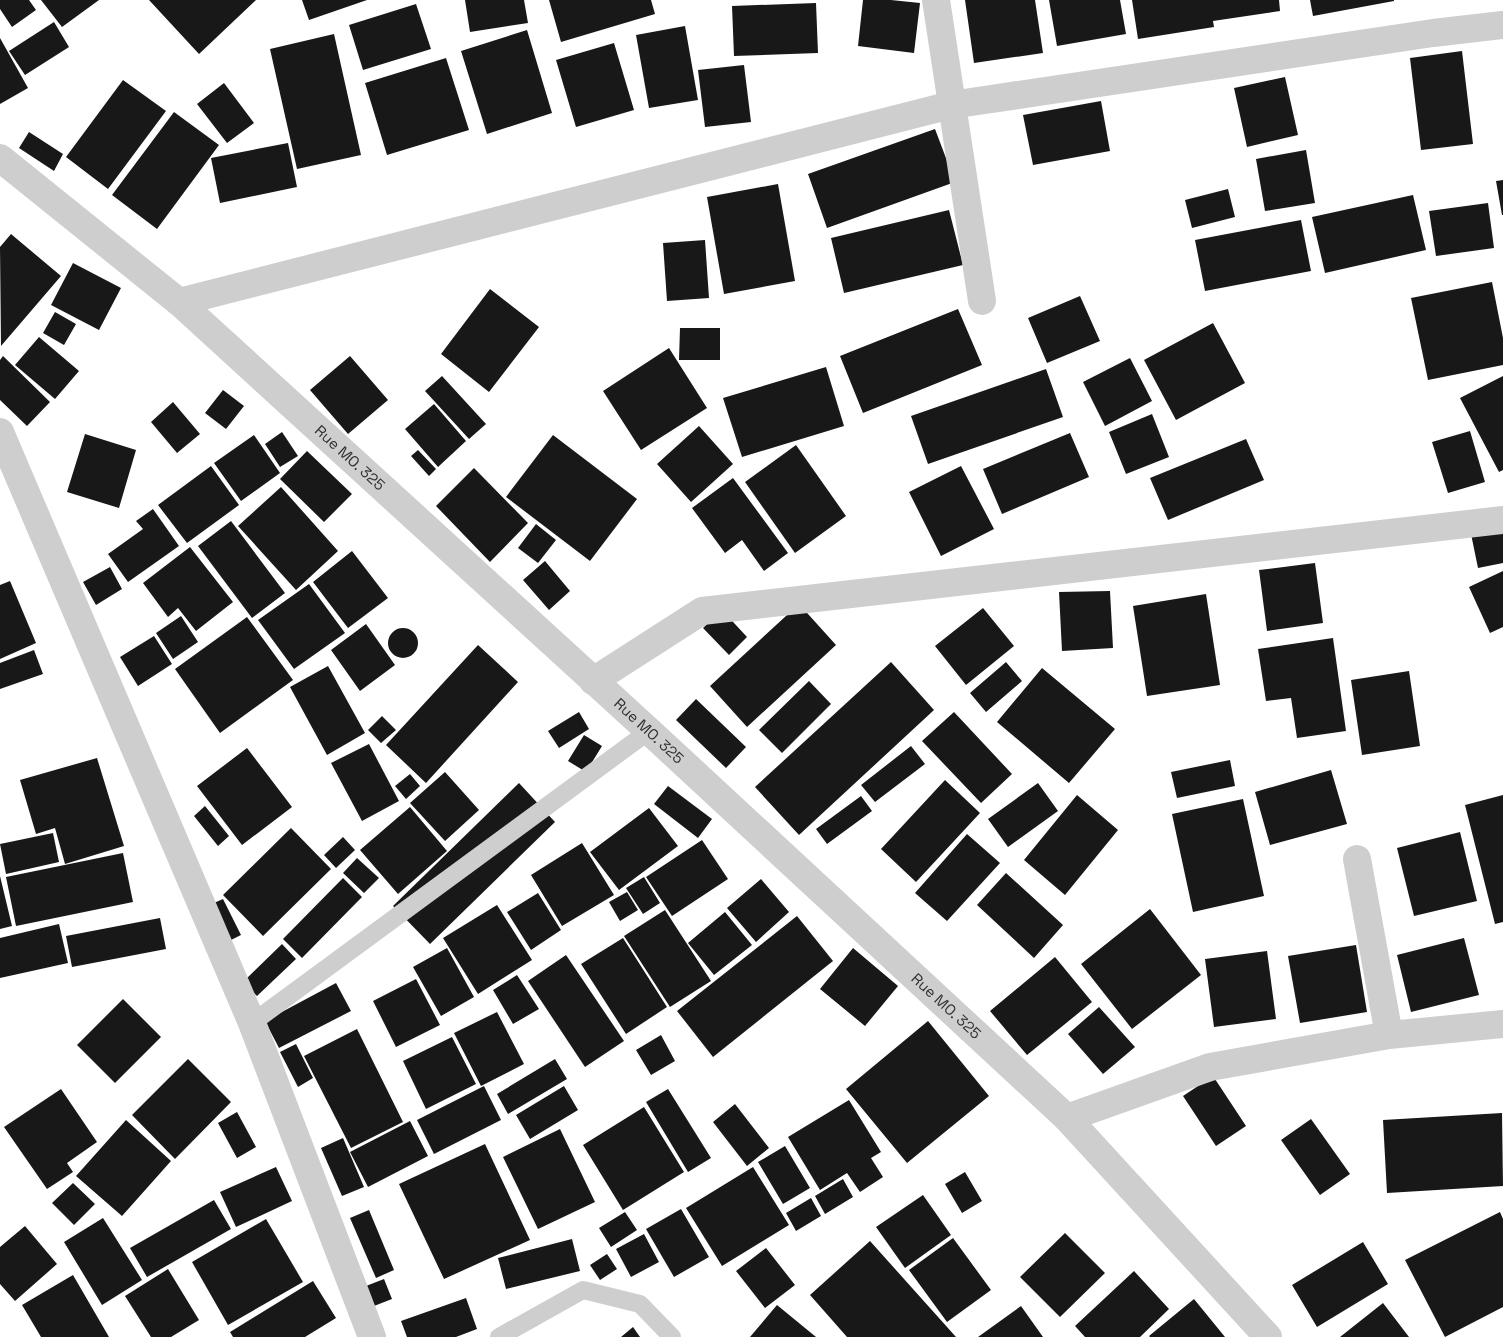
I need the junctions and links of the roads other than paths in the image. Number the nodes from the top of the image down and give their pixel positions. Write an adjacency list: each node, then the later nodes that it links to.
1 (936, 0): 3 (street)
2 (1503, 25): 3 (street)
3 (951, 105): 5 (street); 6 (street)
4 (0, 158): 6 (street, Rue MO. 325)
5 (982, 301)
6 (179, 302): 9 (street, Rue MO. 325)
7 (0, 432): 12 (street)
8 (1503, 520): 9 (street)
9 (593, 681): 10 (street, Rue MO. 325)
10 (649, 732): 12 (lane); 15 (street, Rue MO. 325)
11 (1357, 859): 14 (street)
12 (252, 1023): 16 (street)
13 (1503, 1024): 14 (street)
14 (1389, 1036): 15 (street)
15 (1067, 1118): 19 (street, Rue MO. 325)
16 (372, 1337)
17 (499, 1337): 18 (lane)
18 (672, 1337)
19 (1268, 1337)

